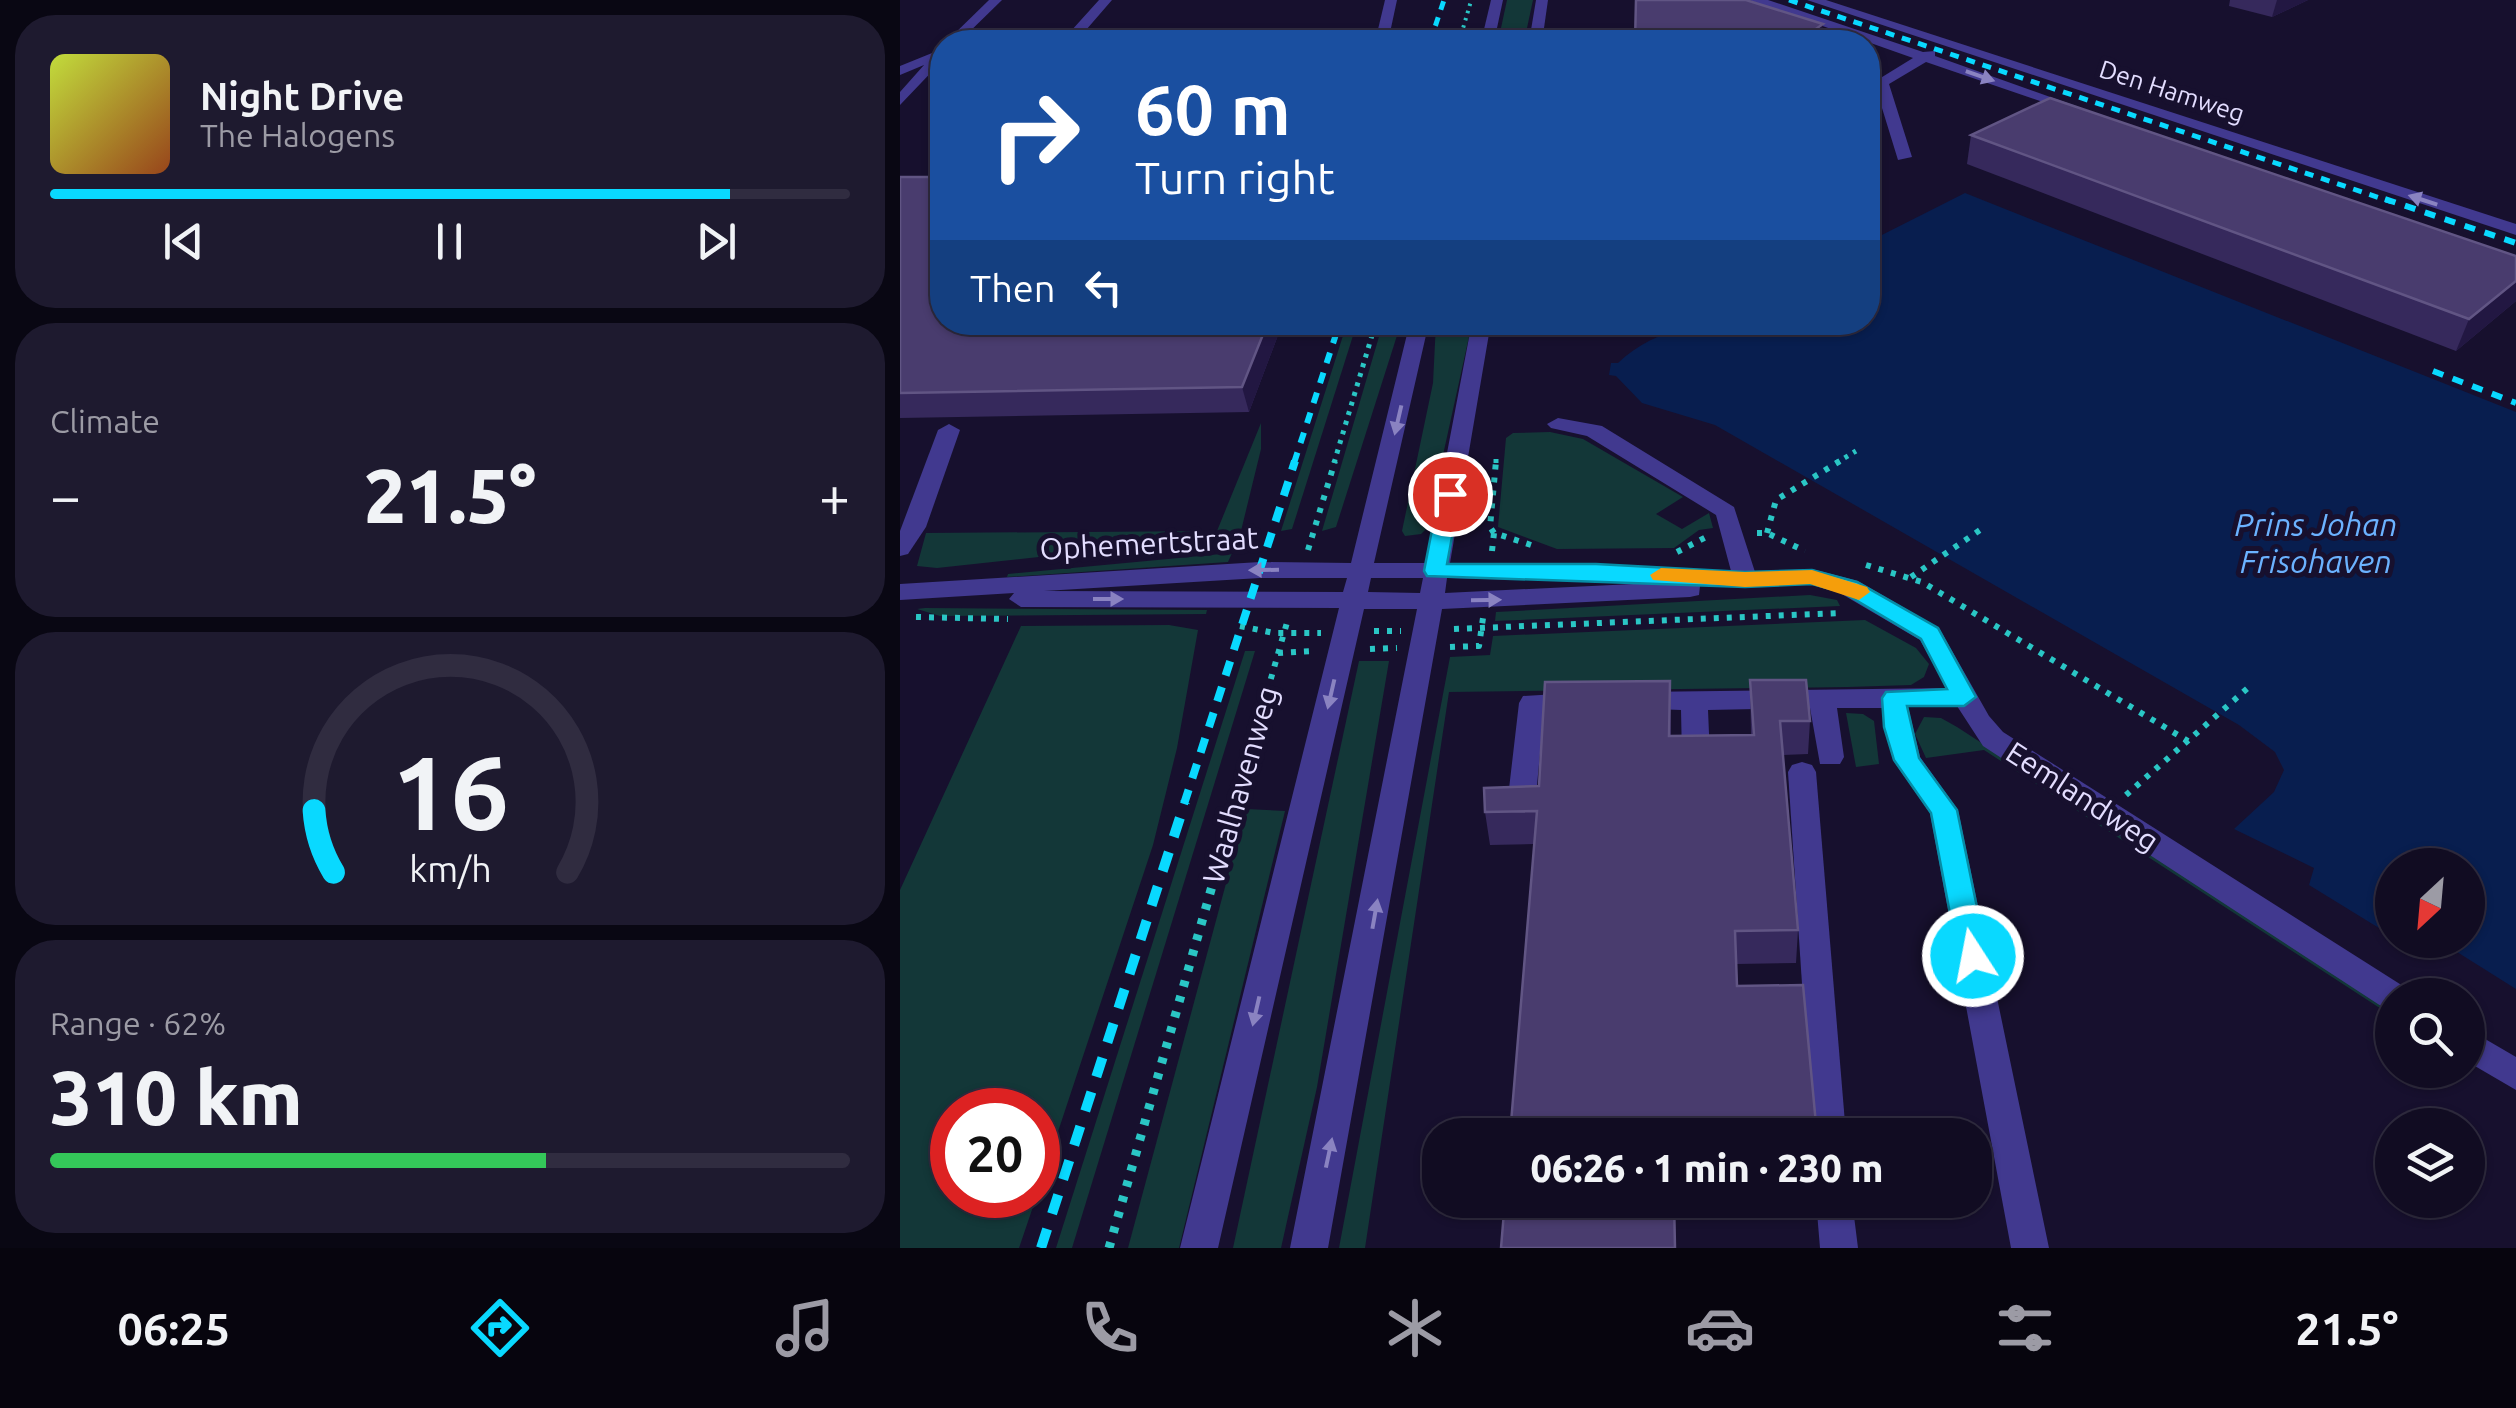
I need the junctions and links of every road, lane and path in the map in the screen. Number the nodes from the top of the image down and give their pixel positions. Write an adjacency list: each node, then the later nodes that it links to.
1 (996, 0): 9 (street)
2 (1106, 0): 10 (street)
3 (1391, 0): 11 (street)
4 (1472, 0): 12 (path)
5 (1497, 0): 13 (street)
6 (1542, 0): 14 (street)
7 (1755, 0): 15 (street, Den Hamweg)
8 (1813, 0): 17 (street, Den Hamweg)
9 (965, 30)
10 (1079, 30)
11 (1384, 30)
12 (1463, 30)
13 (1490, 30)
14 (1536, 30)
15 (1844, 30)
16 (1880, 42): 19 (street, Den Hamweg)
17 (1953, 44): 19 (street); 31 (street, Den Hamweg, one-way to 17)
18 (930, 57): 23 (street)
19 (1924, 57): 28 (street, Den Hamweg, one-way to 28); 30 (street)
20 (930, 59): 24 (street)
21 (930, 63): 26 (street)
22 (930, 66): 27 (street)
23 (900, 71)
24 (900, 78)
25 (930, 85): 29 (street)
26 (900, 91)
27 (900, 101)
28 (2091, 114)
29 (900, 116)
30 (1904, 157)
31 (2516, 230)
32 (1372, 335): 43 (path)
33 (1417, 335): 47 (street, Waalhavenweg, one-way to 47)
34 (1479, 335): 44 (street)
35 (1558, 424): 46 (street)
36 (949, 430): 42 (street)
37 (1856, 451): 40 (path)
38 (1496, 459): 41 (path)
39 (1986, 526): 45 (path)
40 (1767, 532)
41 (1494, 533)
42 (900, 549)
43 (1301, 570): 47 (street, Ophemertstraat); 49 (street, Ophemertstraat, one-way to 49)
44 (1434, 571): 46 (street, Eemlandweg); 47 (street, Eemlandweg); 52 (street)
45 (1911, 577)
46 (1745, 580): 51 (street, Eemlandweg); 52 (street, Eemlandweg, one-way to 46)
47 (1357, 585): 50 (street, Ophemertstraat); 52 (street, Eemlandweg); 53 (street, Waalhavenweg)
48 (900, 592): 49 (street, Ophemertstraat)
49 (941, 592): 50 (street, Ophemertstraat, one-way to 50)
50 (1293, 600): 54 (path, Waalhavenweg)
51 (1888, 610): 52 (path); 56 (street, Eemlandweg)
52 (1427, 615): 53 (path); 72 (street, one-way to 52)
53 (1345, 632): 54 (path); 71 (street, Waalhavenweg, one-way to 71)
54 (1284, 633): 70 (path, Waalhavenweg)
55 (2249, 687): 64 (path)
56 (1964, 697): 58 (street); 64 (street, Eemlandweg)
57 (1822, 698): 58 (street); 59 (street); 60 (street)
58 (1894, 698): 74 (street)
59 (1694, 700): 61 (street); 63 (street)
60 (1830, 757)
61 (1696, 758)
62 (1802, 772): 68 (street)
63 (1521, 806)
64 (2107, 813): 65 (street, Eemlandweg)
65 (2375, 985)
66 (2485, 1055): 67 (street)
67 (2516, 1075)
68 (1827, 1118)
69 (1836, 1218): 73 (street)
70 (1109, 1248)
71 (1200, 1248)
72 (1308, 1248)
73 (1839, 1248)
74 (2030, 1248)

